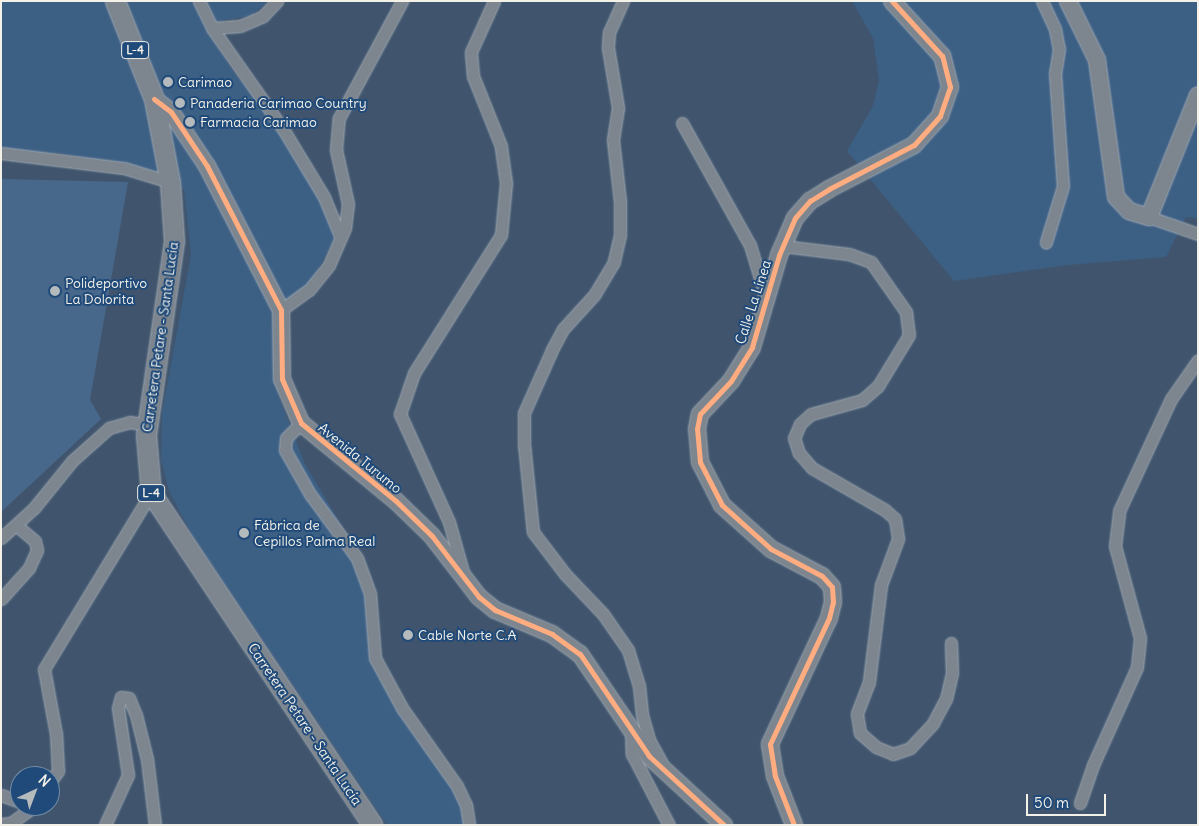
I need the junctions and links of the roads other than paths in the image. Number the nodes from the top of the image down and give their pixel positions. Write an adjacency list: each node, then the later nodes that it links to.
1 (115, 1): 12 (main road, Carretera Petare - Santa Lucía / L-4)
2 (199, 1): 10 (street)
3 (277, 1): 10 (street)
4 (402, 1): 18 (street)
5 (494, 1): 29 (street)
6 (623, 1): 34 (street)
7 (892, 1): 20 (street, Calle La Línea)
8 (1042, 1): 19 (street)
9 (1068, 1): 16 (street)
10 (212, 28): 18 (street)
11 (1198, 95): 16 (street)
12 (154, 99): 15 (main road, Carretera Petare - Santa Lucía / L-4); 22 (street, Avenida Turumo)
13 (682, 123): 21 (street)
14 (1, 153): 15 (street)
15 (170, 182): 25 (main road, Carretera Petare - Santa Lucía / L-4)
16 (1149, 217): 17 (street)
17 (1198, 234)
18 (340, 238): 22 (street)
19 (1046, 242)
20 (783, 246): 21 (street, Calle La Línea); 31 (street)
21 (766, 298): 44 (street, Calle La Línea)
22 (281, 310): 24 (street, Avenida Turumo)
23 (1198, 360): 35 (street)
24 (301, 423): 29 (street, Avenida Turumo); 41 (street)
25 (147, 425): 26 (main road, Carretera Petare - Santa Lucía / L-4); 27 (street)
26 (151, 493): 33 (street); 40 (main road, Carretera Petare - Santa Lucía / L-4)
27 (16, 525): 28 (street); 30 (street)
28 (1, 538)
29 (465, 578): 32 (street, Avenida Turumo)
30 (1, 599)
31 (951, 643)
32 (631, 728): 34 (street, Avenida Turumo); 42 (street)
33 (58, 766)
34 (672, 780): 43 (street, Avenida Turumo)
35 (1080, 803)
36 (20, 816): 37 (street)
37 (1, 824)
38 (105, 825): 39 (street)
39 (155, 825)
40 (372, 825)
41 (469, 825)
42 (670, 825)
43 (724, 825)
44 (794, 825)

